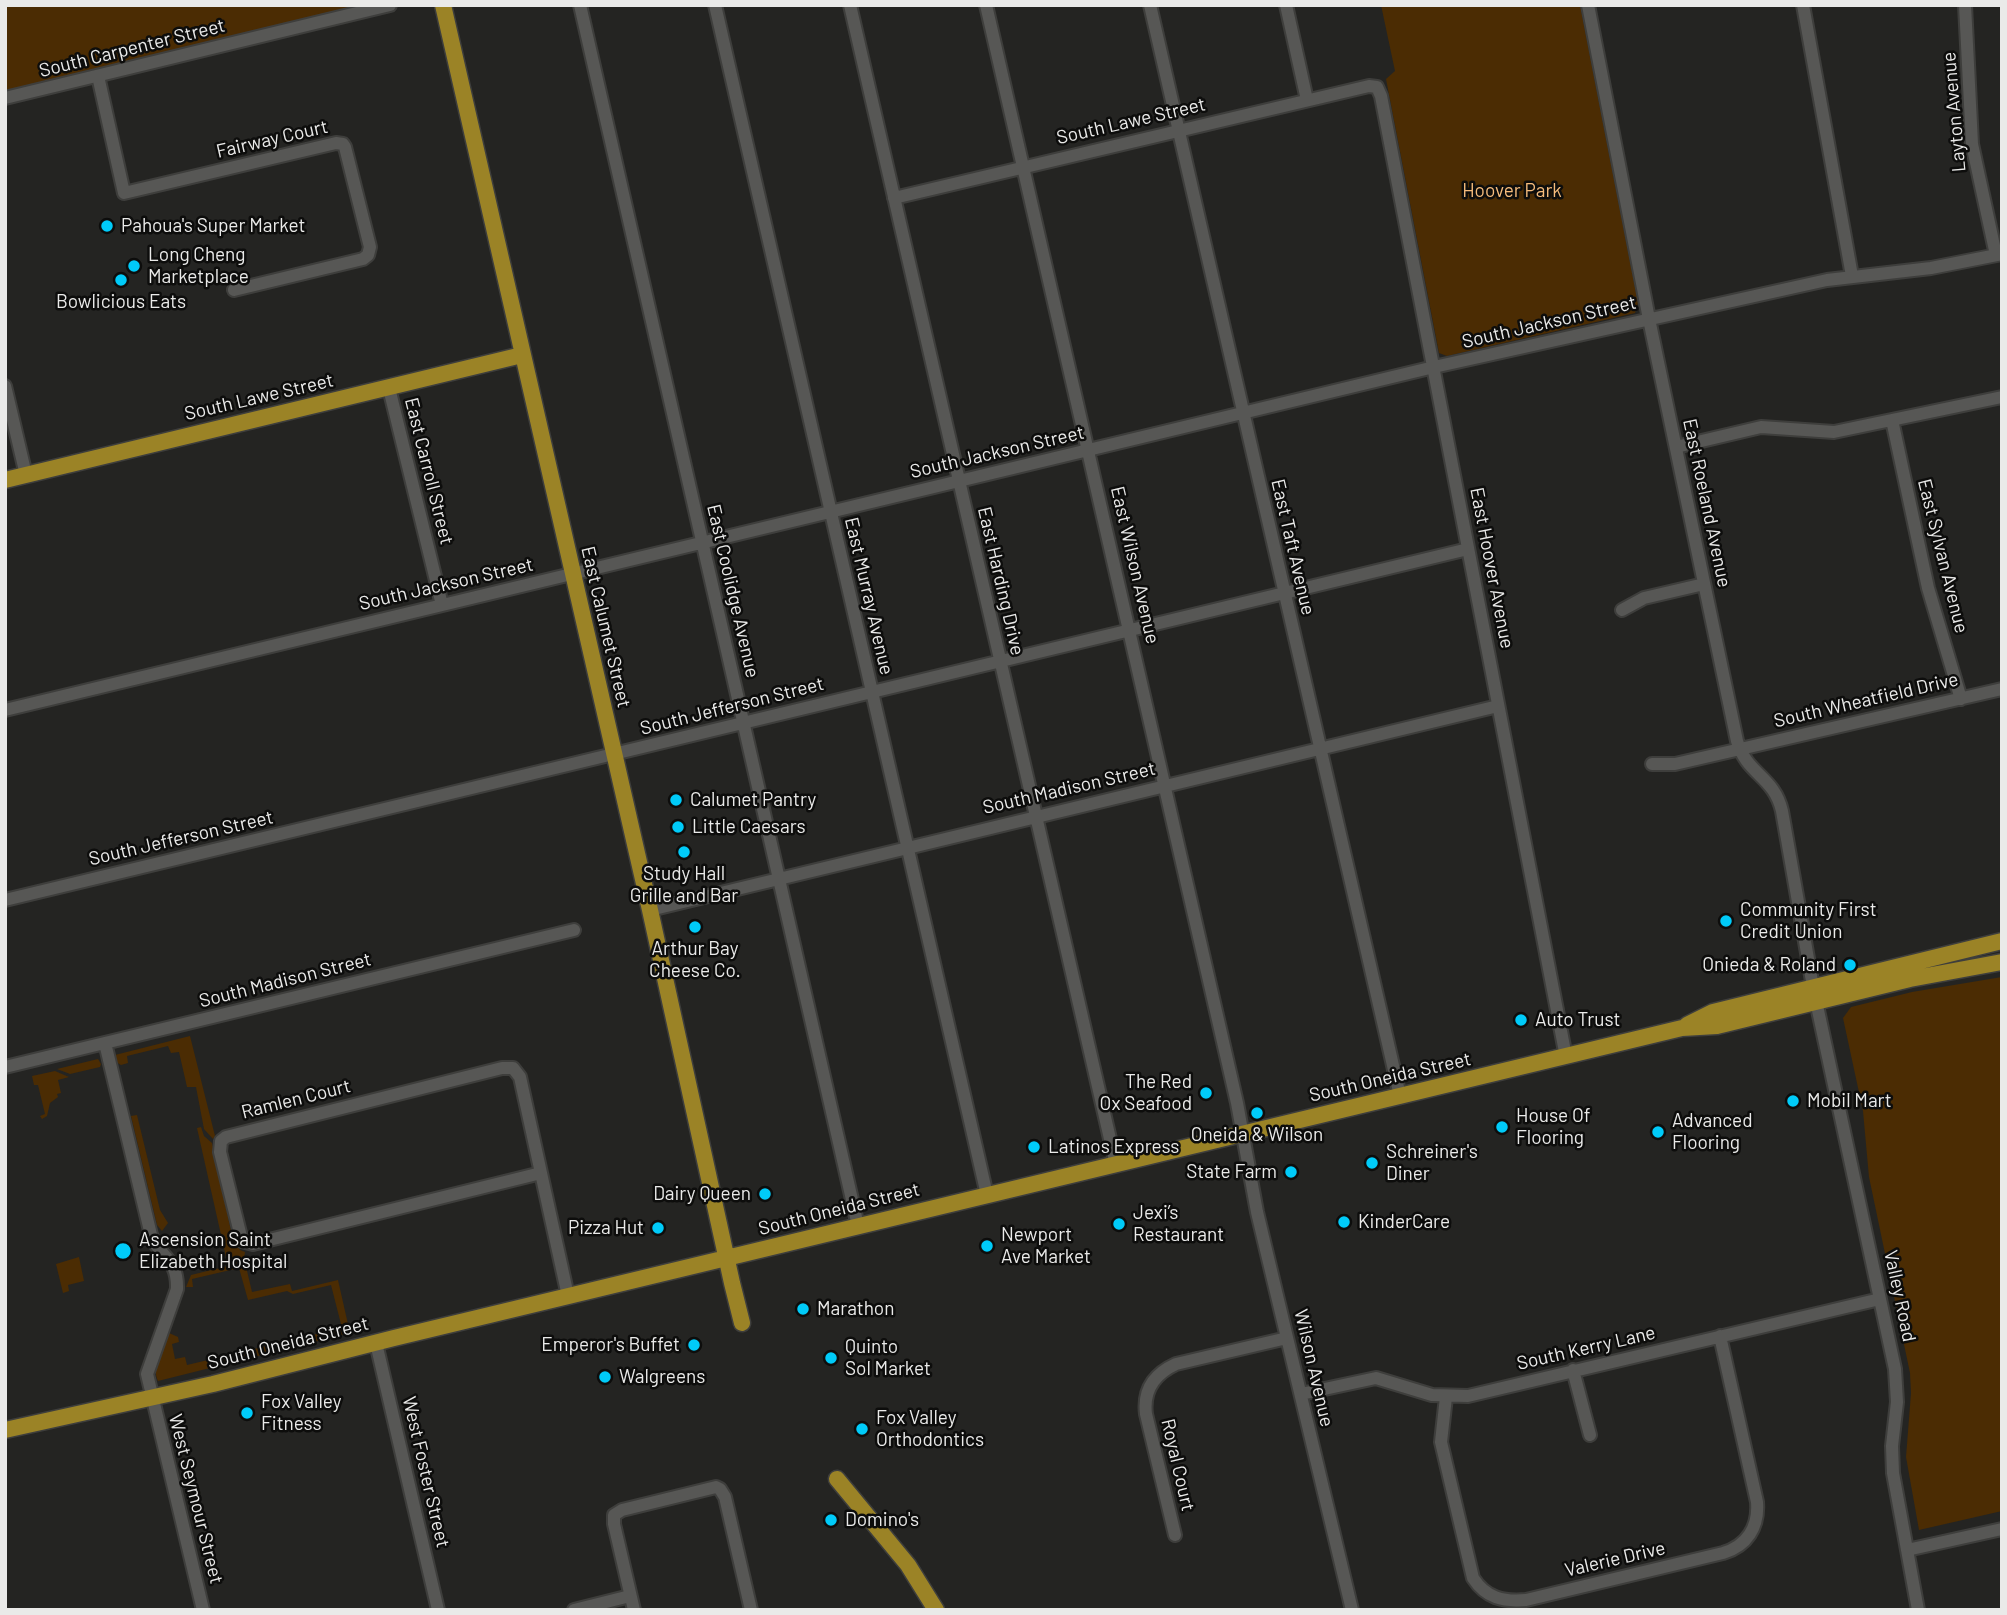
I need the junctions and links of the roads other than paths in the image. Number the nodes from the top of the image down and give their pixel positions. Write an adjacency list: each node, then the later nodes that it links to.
1 (390, 5): 12 (street, South Carpenter Street)
2 (443, 5): 23 (main road, East Calumet Street)
3 (580, 5): 36 (street, East Coolidge Avenue)
4 (715, 5): 35 (street, East Murray Avenue)
5 (850, 5): 18 (street, East Harding Drive)
6 (986, 5): 17 (street, East Wilson Avenue)
7 (1150, 5): 16 (street, East Taft Avenue)
8 (1286, 5): 15 (street)
9 (1588, 5): 22 (street, East Roeland Avenue)
10 (1803, 5): 20 (street)
11 (1965, 5): 19 (street, Layton Avenue)
12 (97, 76): 14 (street, South Carpenter Street); 21 (street, Fairway Court)
13 (1377, 87): 15 (street, South Lawe Street); 24 (street, East Hoover Avenue)
14 (5, 98)
15 (1307, 100): 16 (street, South Lawe Street)
16 (1179, 131): 17 (street, South Lawe Street); 28 (street, East Taft Avenue)
17 (1024, 168): 18 (street, South Lawe Street); 31 (street, East Wilson Avenue)
18 (894, 198): 34 (street, East Harding Drive)
19 (1999, 254): 20 (street, South Jackson Street)
20 (1852, 276): 22 (street, South Jackson Street)
21 (234, 290)
22 (1649, 319): 24 (street, South Jackson Street); 30 (street, East Roeland Avenue)
23 (522, 355): 26 (main road, South Lawe Street); 38 (main road, East Calumet Street)
24 (1434, 367): 28 (street, South Jackson Street); 37 (street, East Hoover Avenue)
25 (5, 386): 32 (street)
26 (389, 388): 32 (main road, South Lawe Street); 41 (street, East Carroll Street)
27 (2002, 397): 29 (street)
28 (1242, 413): 31 (street, South Jackson Street); 40 (street, East Taft Avenue)
29 (1892, 420): 30 (street); 47 (street, East Sylvan Avenue)
30 (1676, 447): 39 (street, East Roeland Avenue)
31 (1088, 450): 34 (street, South Jackson Street); 43 (street, East Wilson Avenue)
32 (26, 475): 33 (main road, South Lawe Street)
33 (5, 480)
34 (958, 481): 35 (street, South Jackson Street); 44 (street, East Harding Drive)
35 (830, 511): 36 (street, South Jackson Street); 46 (street, East Murray Avenue)
36 (702, 542): 38 (street, South Jackson Street); 50 (street, East Coolidge Avenue)
37 (1468, 549): 40 (street, South Jefferson Street); 48 (street, East Hoover Avenue)
38 (572, 574): 41 (street, South Jackson Street); 53 (main road, East Calumet Street)
39 (1704, 584): 42 (street); 52 (street, East Roeland Avenue)
40 (1283, 594): 43 (street, South Jefferson Street); 51 (street, East Taft Avenue)
41 (442, 605): 49 (street, South Jackson Street)
42 (1622, 610)
43 (1129, 631): 44 (street, South Jefferson Street); 55 (street, East Wilson Avenue)
44 (1000, 661): 46 (street, South Jefferson Street); 56 (street, East Harding Drive)
45 (2002, 690): 47 (street, South Wheatfield Drive)
46 (871, 692): 50 (street, South Jefferson Street); 57 (street, East Murray Avenue)
47 (1961, 699): 52 (street, South Wheatfield Drive)
48 (1498, 706): 51 (street, South Madison Street); 66 (street, East Hoover Avenue)
49 (5, 710)
50 (743, 723): 53 (street, South Jefferson Street); 58 (street, East Coolidge Avenue)
51 (1319, 749): 55 (street, South Madison Street); 68 (street, East Taft Avenue)
52 (1739, 749): 54 (street, South Wheatfield Drive); 64 (street, East Roeland Avenue)
53 (613, 755): 59 (street, South Jefferson Street); 60 (main road, East Calumet Street)
54 (1652, 764)
55 (1165, 786): 56 (street, South Madison Street); 69 (street, East Wilson Avenue)
56 (1036, 816): 57 (street, South Madison Street); 70 (street, East Harding Drive)
57 (906, 847): 58 (street, South Madison Street); 72 (street, East Murray Avenue)
58 (778, 878): 60 (street, South Madison Street); 73 (street, East Coolidge Avenue)
59 (5, 900)
60 (650, 909): 74 (main road, East Calumet Street)
61 (575, 930): 65 (street, South Madison Street)
62 (2002, 941): 64 (main road, South Oneida Street)
63 (2002, 962): 64 (main road, South Oneida Street)
64 (1814, 994): 66 (main road, South Oneida Street); 76 (street, Valley Road)
65 (106, 1043): 67 (street, South Madison Street); 84 (street, West Seymour Street)
66 (1566, 1057): 68 (main road, South Oneida Street)
67 (5, 1067)
68 (1401, 1096): 69 (main road, South Oneida Street)
69 (1242, 1135): 70 (main road, South Oneida Street); 79 (street, Wilson Avenue)
70 (1116, 1165): 72 (main road, South Oneida Street)
71 (541, 1173): 71 (street, Ramlen Court); 75 (street, Ramlen Court)
72 (987, 1195): 73 (main road, South Oneida Street)
73 (859, 1226): 74 (main road, South Oneida Street)
74 (727, 1258): 75 (main road, South Oneida Street); 77 (main road, East Calumet Street)
75 (568, 1296): 80 (main road, South Oneida Street)
76 (1880, 1299): 78 (street, South Kerry Lane); 90 (street, Valley Road)
77 (742, 1322)
78 (1720, 1336): 81 (street, South Kerry Lane); 83 (street, Valerie Drive)
79 (1287, 1338): 82 (street, Wilson Avenue); 89 (street, Royal Court)
80 (376, 1343): 84 (main road, South Oneida Street); 93 (street, West Foster Street)
81 (1573, 1370): 83 (street, South Kerry Lane); 86 (street)
82 (1301, 1394): 83 (street, South Kerry Lane); 98 (street, Wilson Avenue)
83 (1446, 1396)
84 (152, 1398): 85 (main road, South Oneida Street); 92 (street, West Seymour Street)
85 (5, 1430)
86 (1590, 1435)
87 (837, 1479): 97 (main road)
88 (2002, 1529): 90 (street)
89 (1175, 1535)
90 (1907, 1550): 99 (street, Valley Road)
91 (630, 1596): 94 (street); 95 (street); 96 (street)
92 (203, 1610)
93 (438, 1610)
94 (574, 1610)
95 (634, 1610)
96 (751, 1610)
97 (936, 1610)
98 (1352, 1610)
99 (1918, 1610)

